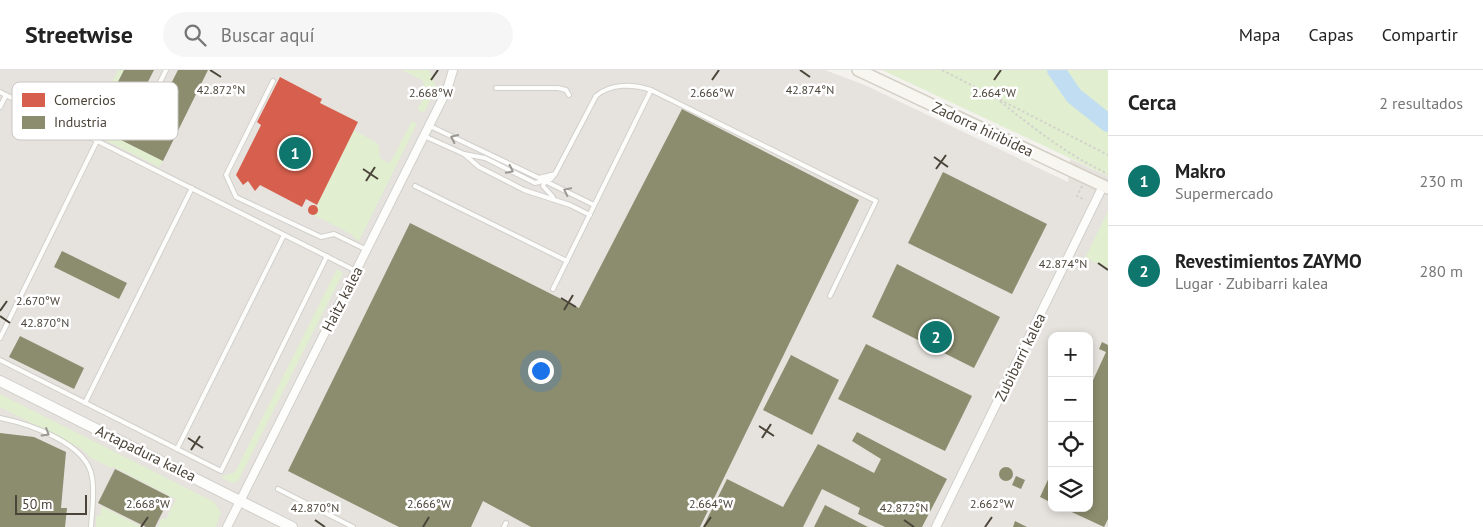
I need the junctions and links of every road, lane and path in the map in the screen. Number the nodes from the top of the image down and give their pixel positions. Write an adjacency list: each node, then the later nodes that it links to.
1 (166, 70): 6 (lane)
2 (453, 70): 15 (street, Haitz kalea)
3 (858, 70): 23 (main road, Zadorra hiribidea)
4 (942, 70): 12 (path)
5 (273, 81): 29 (lane)
6 (160, 82)
7 (496, 88): 11 (lane)
8 (651, 90): 21 (lane); 26 (lane); 34 (lane)
9 (0, 92): 10 (lane)
10 (6, 95): 13 (lane); 14 (lane)
11 (569, 95)
12 (992, 95): 19 (path); 20 (path)
13 (12, 98)
14 (0, 107)
15 (430, 126): 16 (street, Haitz kalea); 21 (lane, one-way to 15)
16 (424, 136): 18 (lane); 29 (street, Haitz kalea)
17 (97, 141): 24 (lane); 35 (lane)
18 (464, 154): 21 (lane, one-way to 21); 25 (lane)
19 (1108, 155)
20 (1108, 174)
21 (546, 179): 25 (lane); 26 (lane, one-way to 21)
22 (415, 186): 31 (lane)
23 (1106, 187): 47 (street, Zubibarri kalea)
24 (192, 188): 28 (lane); 38 (lane)
25 (558, 201): 27 (lane)
26 (594, 205): 27 (lane)
27 (590, 215): 31 (lane)
28 (284, 235): 30 (lane); 40 (lane)
29 (367, 250): 32 (street, Haitz kalea)
30 (327, 256): 32 (lane); 40 (lane)
31 (567, 261): 33 (lane)
32 (356, 271): 42 (street, Haitz kalea)
33 (553, 289)
34 (830, 296)
35 (0, 338)
36 (0, 360): 38 (lane)
37 (0, 380): 42 (street, Artapadura kalea)
38 (85, 403): 40 (lane)
39 (0, 418): 43 (lane, one-way to 43)
40 (177, 449)
41 (278, 489): 46 (lane)
42 (240, 501): 44 (street, Haitz kalea); 45 (street, Artapadura kalea)
43 (91, 527)
44 (227, 527)
45 (292, 527)
46 (353, 527)
47 (936, 527)

